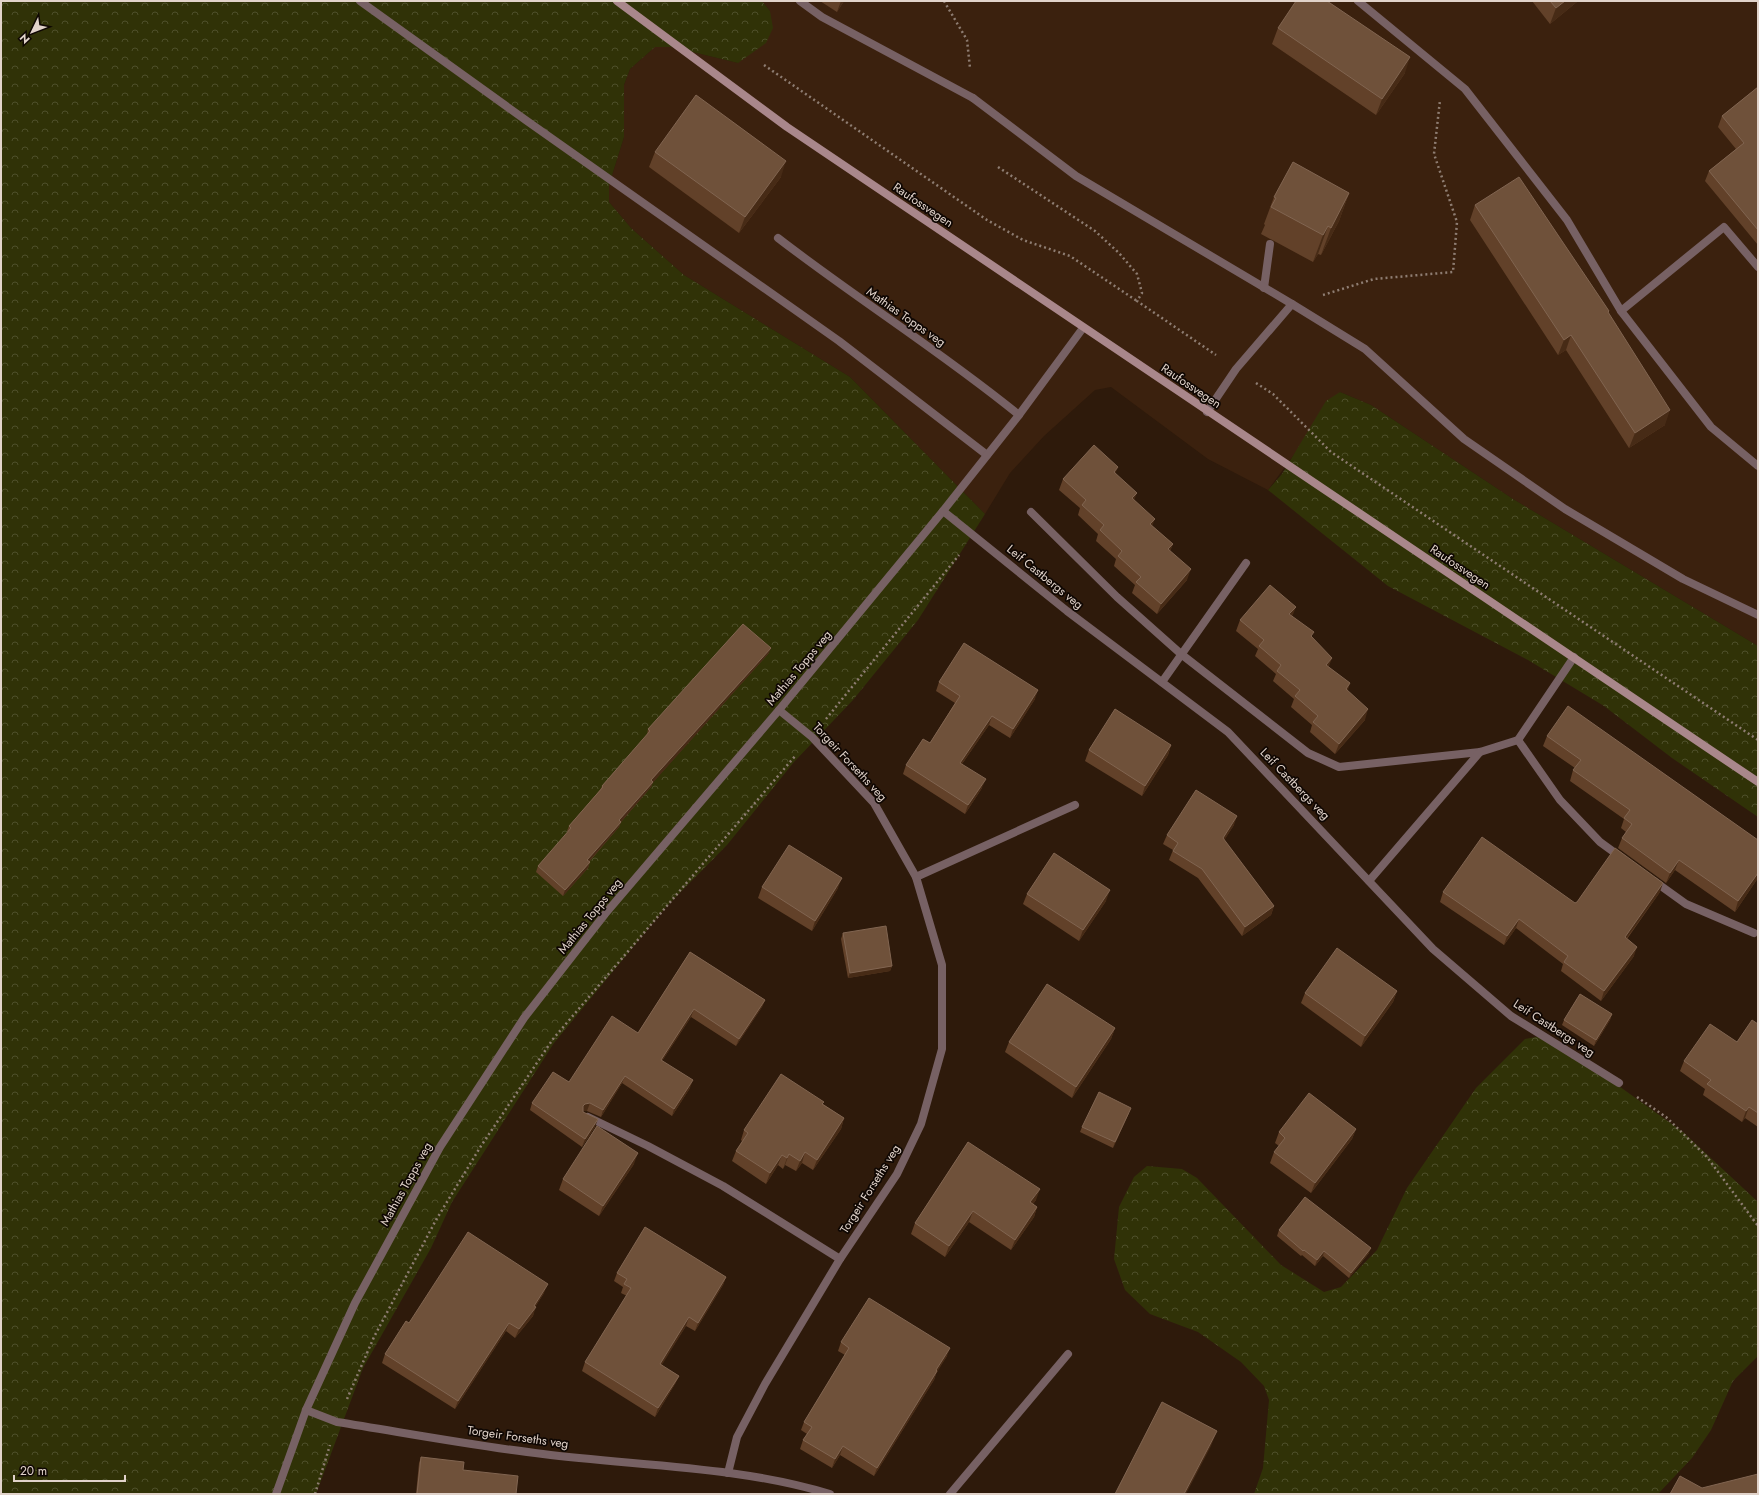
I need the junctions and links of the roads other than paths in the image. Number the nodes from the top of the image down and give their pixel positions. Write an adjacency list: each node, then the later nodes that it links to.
1 (360, 1): 14 (street)
2 (617, 1): 11 (main road, Raufossvegen)
3 (800, 1): 8 (street)
4 (1361, 2): 10 (street)
5 (778, 238): 13 (street, Mathias Topps veg)
6 (1270, 244): 8 (street)
7 (1758, 267): 10 (street)
8 (1264, 288): 9 (street)
9 (1292, 304): 12 (street); 19 (street)
10 (1621, 311): 15 (street)
11 (1083, 328): 12 (main road, Raufossvegen); 13 (street, Mathias Topps veg)
12 (1207, 412): 21 (main road, Raufossvegen)
13 (1019, 415): 14 (street, Mathias Topps veg)
14 (987, 455): 16 (street, Mathias Topps veg)
15 (1758, 466)
16 (943, 511): 22 (street, Leif Castbergs veg); 23 (street, Mathias Topps veg)
17 (1031, 512): 20 (street)
18 (1246, 563): 20 (street)
19 (1758, 615)
20 (1182, 654): 22 (street); 25 (street)
21 (1574, 657): 24 (street); 26 (main road, Raufossvegen)
22 (1162, 682): 31 (street, Leif Castbergs veg)
23 (779, 710): 29 (street, Torgeir Forseths veg); 37 (street, Mathias Topps veg)
24 (1518, 740): 25 (street); 28 (street)
25 (1480, 752): 31 (street)
26 (1758, 782)
27 (1075, 805): 29 (street)
28 (1631, 864)
29 (916, 877): 35 (street, Torgeir Forseths veg)
30 (1650, 878): 32 (street)
31 (1370, 881): 33 (street, Leif Castbergs veg)
32 (1754, 933)
33 (1619, 1083)
34 (585, 1116): 35 (street)
35 (840, 1259): 38 (street, Torgeir Forseths veg)
36 (1068, 1354): 41 (street)
37 (306, 1410): 38 (street, Torgeir Forseths veg); 39 (street, Mathias Topps veg)
38 (728, 1473): 40 (street, Torgeir Forseths veg)
39 (276, 1494)
40 (830, 1494)
41 (950, 1494)

